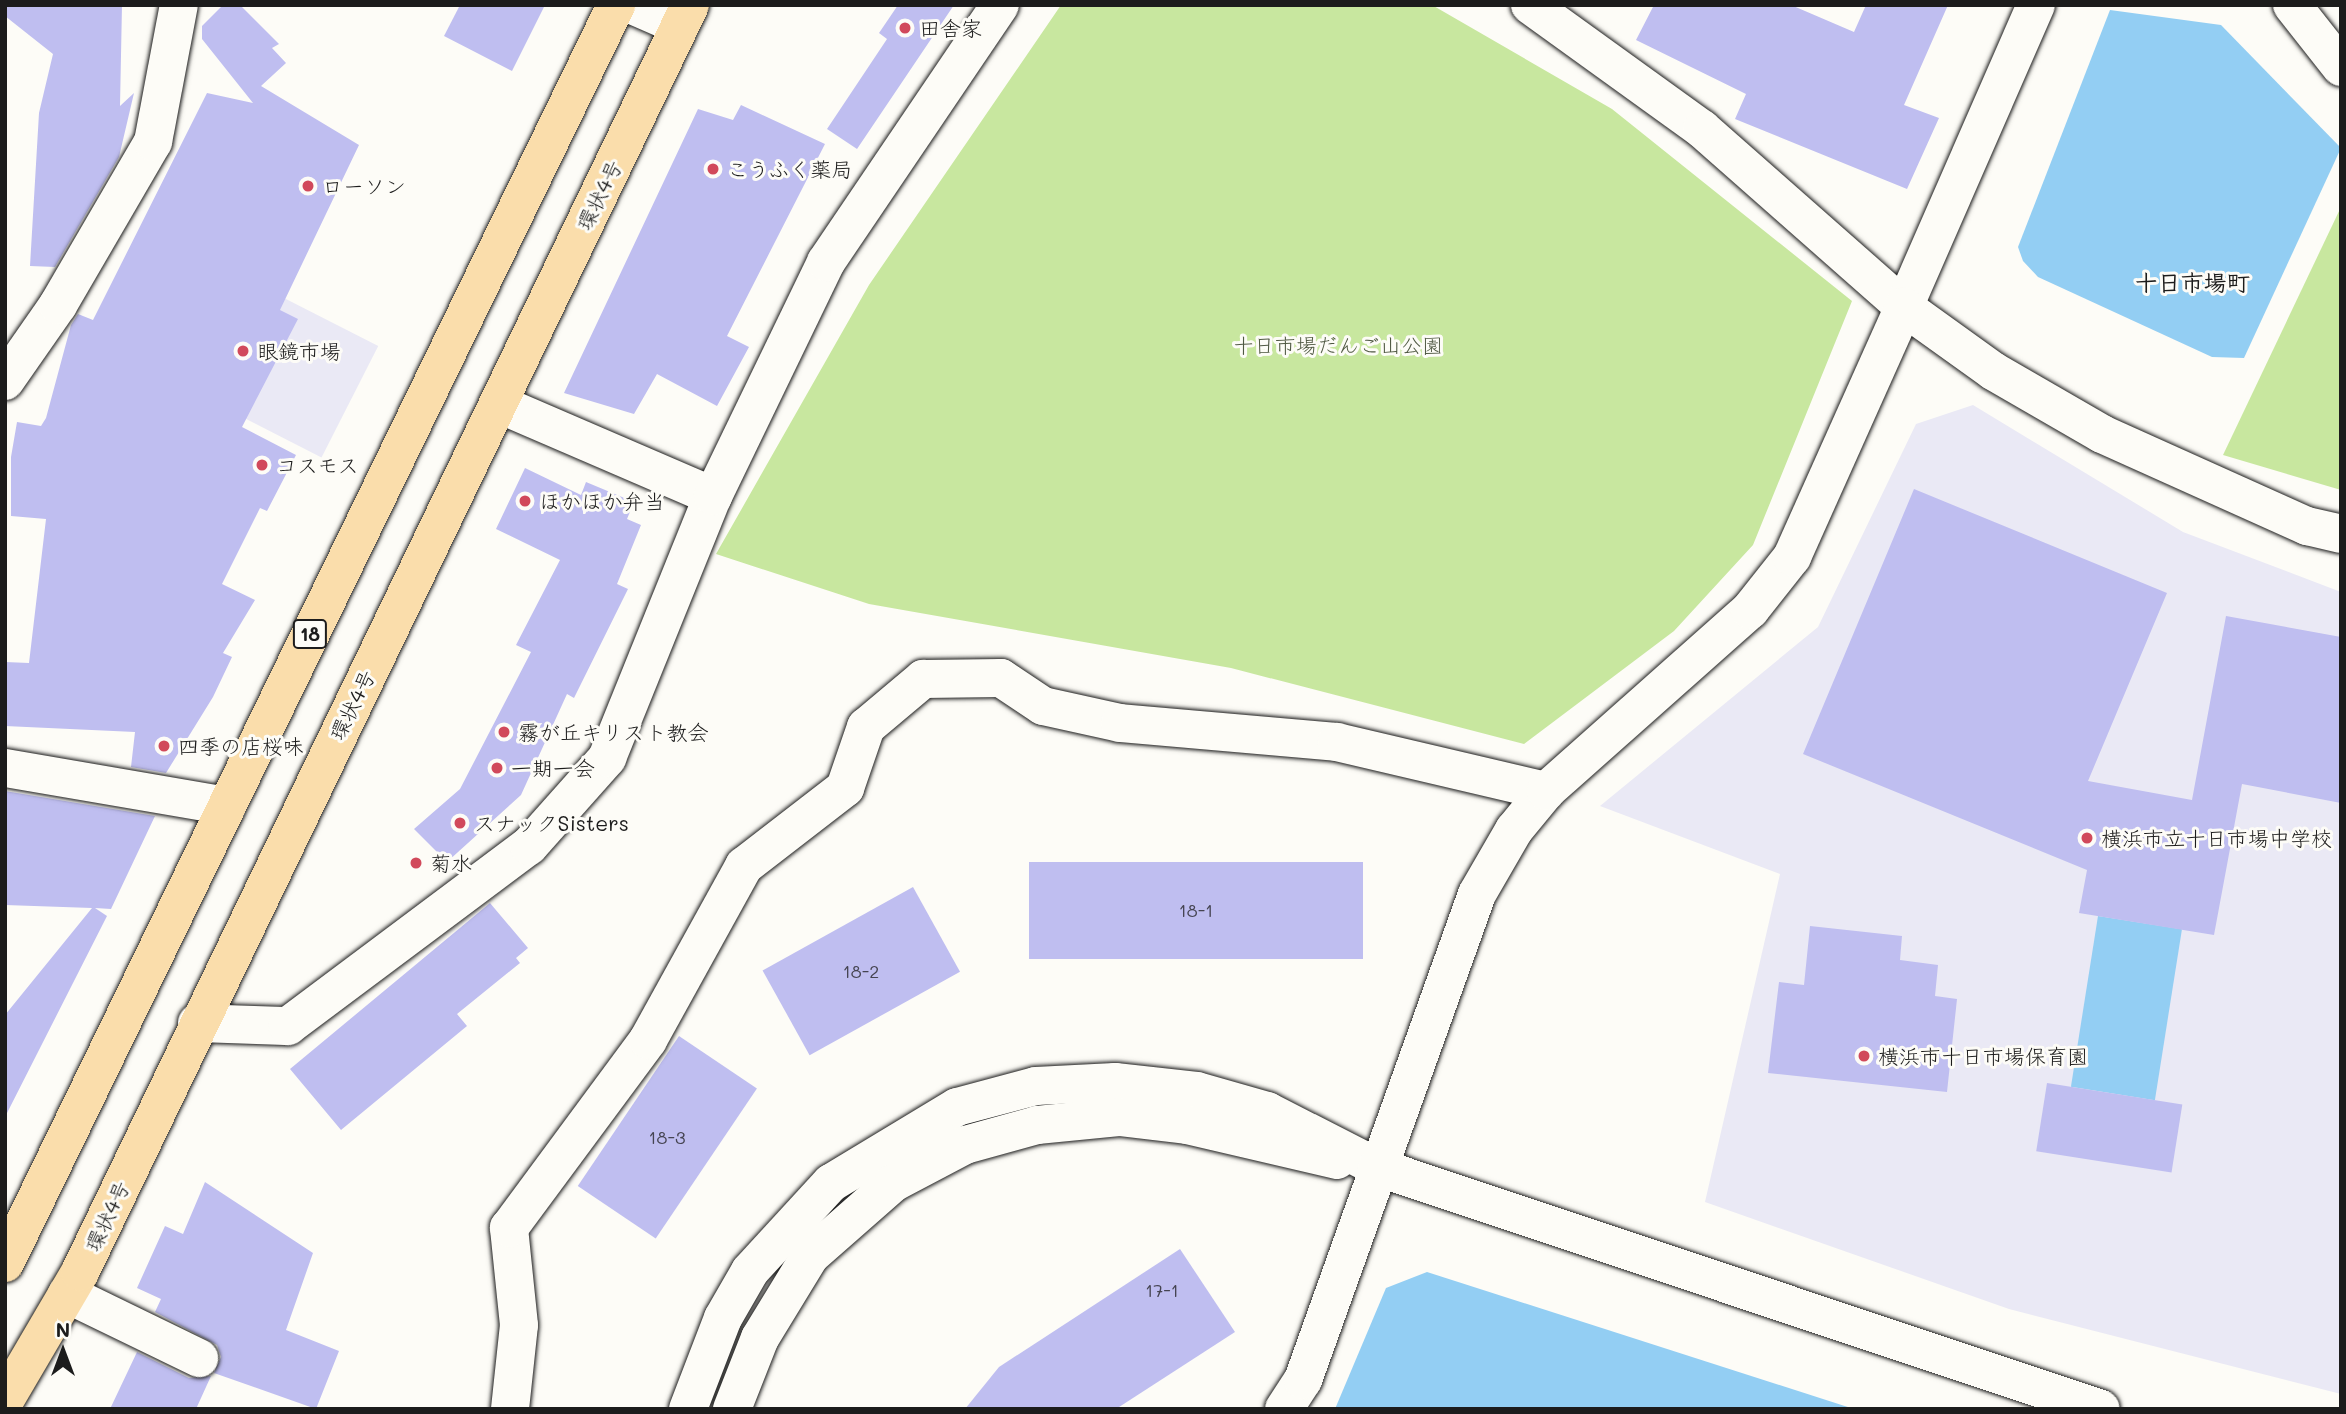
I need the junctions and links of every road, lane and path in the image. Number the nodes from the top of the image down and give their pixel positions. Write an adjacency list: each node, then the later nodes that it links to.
1 (179, 5): 11 (street)
2 (616, 5): 17 (main road, 18)
3 (632, 5): 8 (street)
4 (1000, 5): 13 (street)
5 (1530, 5): 10 (street)
6 (2036, 5): 10 (street)
7 (2292, 5): 9 (street)
8 (685, 16): 12 (main road, 環状4号)
9 (2341, 67)
10 (1904, 307): 14 (street); 16 (street)
11 (5, 381)
12 (499, 404): 13 (street); 18 (main road, 環状4号)
13 (713, 496): 18 (street)
14 (2341, 534)
15 (5, 768): 17 (street)
16 (1546, 792): 19 (street); 24 (street)
17 (227, 806): 20 (main road, 18)
18 (197, 1023): 21 (main road, 環状4号)
19 (1377, 1167): 25 (street); 26 (street); 27 (street); 28 (street)
20 (5, 1263)
21 (67, 1294): 22 (street); 23 (main road, 環状4号)
22 (199, 1358)
23 (5, 1400)
24 (510, 1409)
25 (688, 1409)
26 (732, 1409)
27 (1284, 1409)
28 (2101, 1409)

